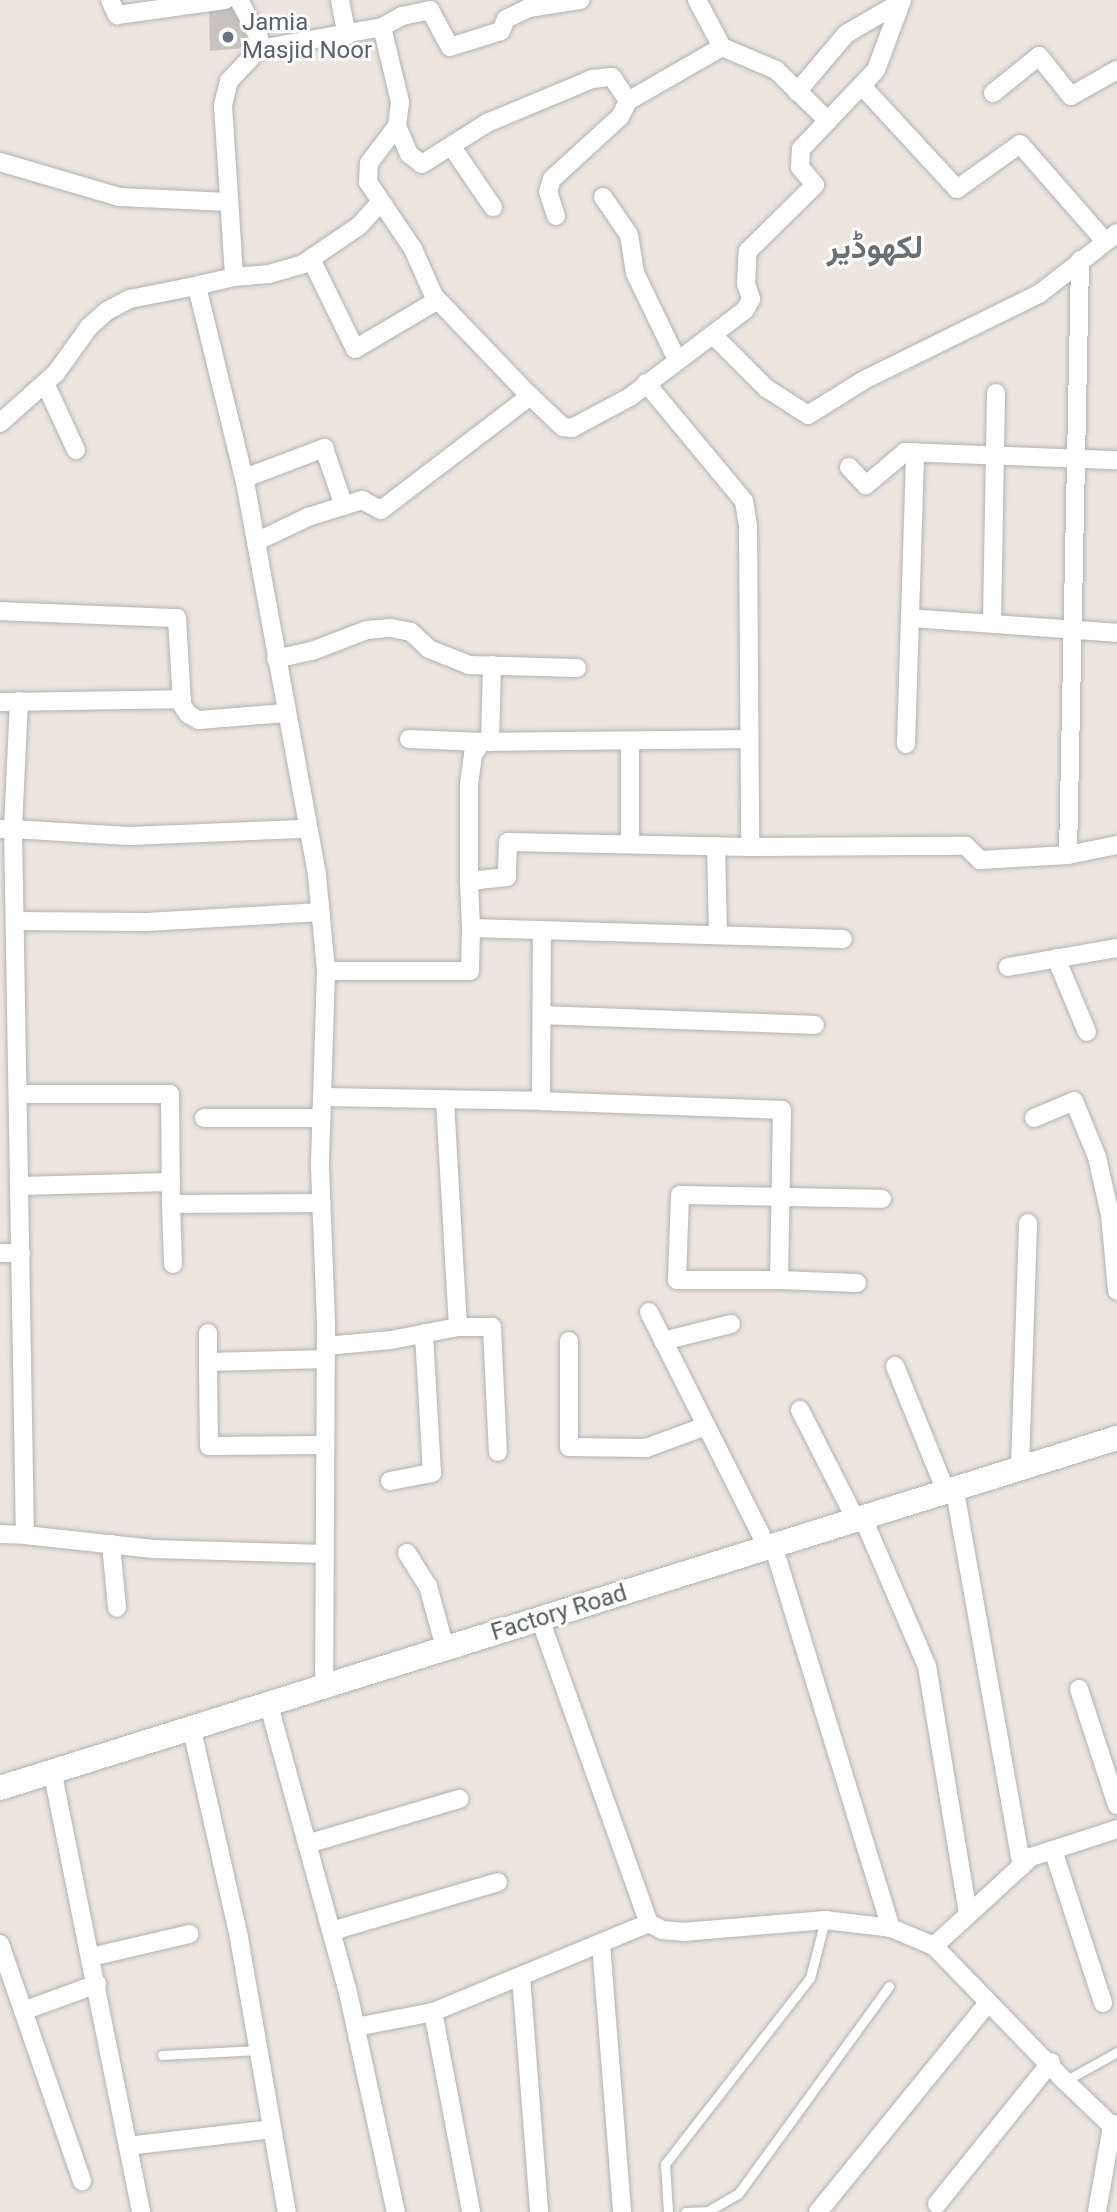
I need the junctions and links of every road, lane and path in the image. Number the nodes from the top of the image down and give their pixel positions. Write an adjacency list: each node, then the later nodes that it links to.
1 (110, 0): 2 (street)
2 (225, 0)
3 (239, 0): 11 (street)
4 (340, 0): 9 (street)
5 (580, 0): 8 (street)
6 (697, 0): 10 (street)
7 (901, 1): 13 (street); 14 (street)
8 (382, 27): 9 (street); 18 (street)
9 (346, 34): 11 (street)
10 (722, 47): 14 (street); 16 (street)
11 (259, 49): 22 (street)
12 (1117, 70): 15 (street)
13 (862, 86): 17 (street); 26 (street)
14 (797, 92): 17 (street)
15 (993, 93)
16 (628, 101): 19 (street); 25 (street)
17 (828, 121): 32 (street)
18 (397, 126): 19 (street); 23 (street)
19 (452, 147): 24 (street)
20 (0, 162): 22 (street)
21 (603, 197): 33 (street)
22 (229, 202): 29 (street)
23 (379, 204): 27 (street); 31 (street)
24 (493, 207)
25 (556, 216)
26 (1110, 236): 28 (street)
27 (311, 259): 29 (street); 31 (street)
28 (1080, 260): 32 (street); 42 (street)
29 (234, 277): 30 (street)
30 (200, 285): 34 (street); 45 (street)
31 (438, 300): 37 (street)
32 (714, 336): 33 (street)
33 (677, 360): 35 (street)
34 (45, 383): 38 (street); 39 (street)
35 (646, 383): 37 (street); 61 (street)
36 (996, 393): 41 (street)
37 (530, 396): 46 (street)
38 (0, 423)
39 (76, 450)
40 (915, 452): 41 (street); 44 (street); 49 (street)
41 (995, 455): 42 (street); 50 (street)
42 (1077, 459): 43 (street); 51 (street)
43 (1117, 460)
44 (849, 467)
45 (245, 478): 46 (street); 47 (street)
46 (344, 506): 47 (street)
47 (256, 542): 53 (street)
48 (0, 611): 56 (street)
49 (910, 618): 50 (street); 64 (street)
50 (992, 623): 51 (street)
51 (1073, 629): 52 (street); 71 (street)
52 (1117, 633)
53 (276, 659): 54 (street); 59 (street)
54 (492, 665): 55 (street); 63 (street)
55 (577, 667)
56 (182, 699): 57 (street); 59 (street)
57 (19, 701): 58 (street); 65 (street)
58 (0, 702)
59 (286, 713): 66 (street)
60 (409, 739): 63 (street)
61 (748, 739): 62 (street); 70 (street)
62 (630, 741): 63 (street); 67 (street)
63 (486, 743): 72 (street)
64 (906, 744)
65 (7, 829): 66 (street); 74 (street)
66 (307, 829): 73 (street)
67 (630, 844): 69 (street); 72 (street)
68 (1117, 845): 71 (street)
69 (716, 846): 70 (street); 77 (street)
70 (750, 847): 71 (street)
71 (1068, 855)
72 (469, 881): 75 (street)
73 (320, 912): 74 (street); 82 (street)
74 (15, 921): 86 (street)
75 (471, 928): 76 (street); 82 (street)
76 (542, 930): 77 (street); 83 (street)
77 (718, 935): 78 (street)
78 (843, 939)
79 (1117, 947): 80 (street)
80 (1056, 958): 81 (street); 85 (street)
81 (1008, 967)
82 (326, 971): 87 (street)
83 (542, 1015): 84 (street); 89 (street)
84 (815, 1025)
85 (1087, 1032)
86 (19, 1094): 93 (street); 94 (street)
87 (322, 1097): 88 (street); 91 (street)
88 (445, 1099): 89 (street); 108 (street)
89 (541, 1101): 95 (street)
90 (204, 1118): 91 (street)
91 (321, 1118): 97 (street)
92 (1034, 1118): 105 (street)
93 (171, 1181): 94 (street); 98 (street)
94 (20, 1186): 101 (street)
95 (781, 1197): 96 (street); 103 (street); 103 (street)
96 (881, 1199)
97 (321, 1203): 98 (street); 113 (street)
98 (171, 1204): 102 (street)
99 (1028, 1223): 121 (street)
100 (0, 1253): 101 (street)
101 (21, 1253): 126 (street)
102 (173, 1264)
103 (779, 1280): 104 (street)
104 (857, 1283)
105 (1117, 1292)
106 (649, 1312): 112 (street)
107 (732, 1324): 112 (street)
108 (458, 1327): 110 (street); 120 (street)
109 (208, 1333): 114 (street)
110 (424, 1333): 113 (street); 122 (street)
111 (569, 1341): 117 (street)
112 (663, 1341): 117 (street)
113 (326, 1352): 114 (street); 119 (street)
114 (208, 1362): 119 (street)
115 (895, 1366): 123 (street)
116 (800, 1410): 124 (street)
117 (706, 1426): 128 (street)
118 (1117, 1438): 121 (main road, Factory Road)
119 (326, 1446): 130 (street)
120 (498, 1452)
121 (1020, 1466): 123 (main road, Factory Road)
122 (390, 1481)
123 (950, 1487): 124 (main road, Factory Road); 145 (street)
124 (858, 1517): 128 (main road, Factory Road); 147 (street)
125 (0, 1534): 126 (street)
126 (24, 1535): 127 (street)
127 (111, 1544): 130 (street); 131 (street)
128 (770, 1546): 132 (main road, Factory Road); 150 (street)
129 (407, 1553): 133 (street)
130 (325, 1554): 134 (street)
131 (117, 1608)
132 (540, 1619): 133 (main road, Factory Road); 149 (street)
133 (445, 1648): 134 (main road, Factory Road)
134 (324, 1685): 136 (main road, Factory Road)
135 (1079, 1689): 141 (street)
136 (268, 1702): 137 (main road, Factory Road); 143 (street)
137 (191, 1726): 138 (main road, Factory Road); 165 (street)
138 (52, 1770): 139 (main road, Factory Road); 156 (street)
139 (0, 1788)
140 (459, 1798): 143 (street)
141 (1117, 1805)
142 (1117, 1829): 144 (street)
143 (307, 1844): 151 (street)
144 (1053, 1850): 145 (street); 161 (street)
145 (1022, 1866): 147 (street)
146 (498, 1882): 151 (street)
147 (968, 1915): 155 (street)
148 (825, 1920): 149 (street); 150 (street); 181 (lane)
149 (649, 1923): 154 (street)
150 (891, 1928): 155 (street)
151 (332, 1931): 164 (street)
152 (190, 1934): 156 (street)
153 (0, 1944): 162 (street)
154 (601, 1944): 157 (street); 180 (street)
155 (934, 1946): 160 (street)
156 (91, 1957): 158 (street)
157 (521, 1976): 163 (street); 179 (street)
158 (97, 1984): 162 (street); 172 (street)
159 (890, 1986): 182 (lane)
160 (988, 2003): 168 (street); 183 (street)
161 (1103, 2003)
162 (23, 2011): 173 (street)
163 (433, 2012): 164 (street); 178 (street)
164 (356, 2027): 177 (street)
165 (259, 2050): 167 (lane); 171 (street)
166 (1117, 2052): 169 (lane)
167 (162, 2055)
168 (1051, 2062): 169 (street); 174 (street)
169 (1065, 2081): 170 (street)
170 (1115, 2125): 184 (street)
171 (272, 2129): 172 (street); 176 (street)
172 (128, 2146): 175 (street)
173 (82, 2181)
174 (937, 2204)
175 (141, 2212)
176 (287, 2212)
177 (396, 2212)
178 (471, 2212)
179 (539, 2212)
180 (622, 2212)
181 (668, 2212)
182 (685, 2212)
183 (818, 2212)
184 (1097, 2212)

